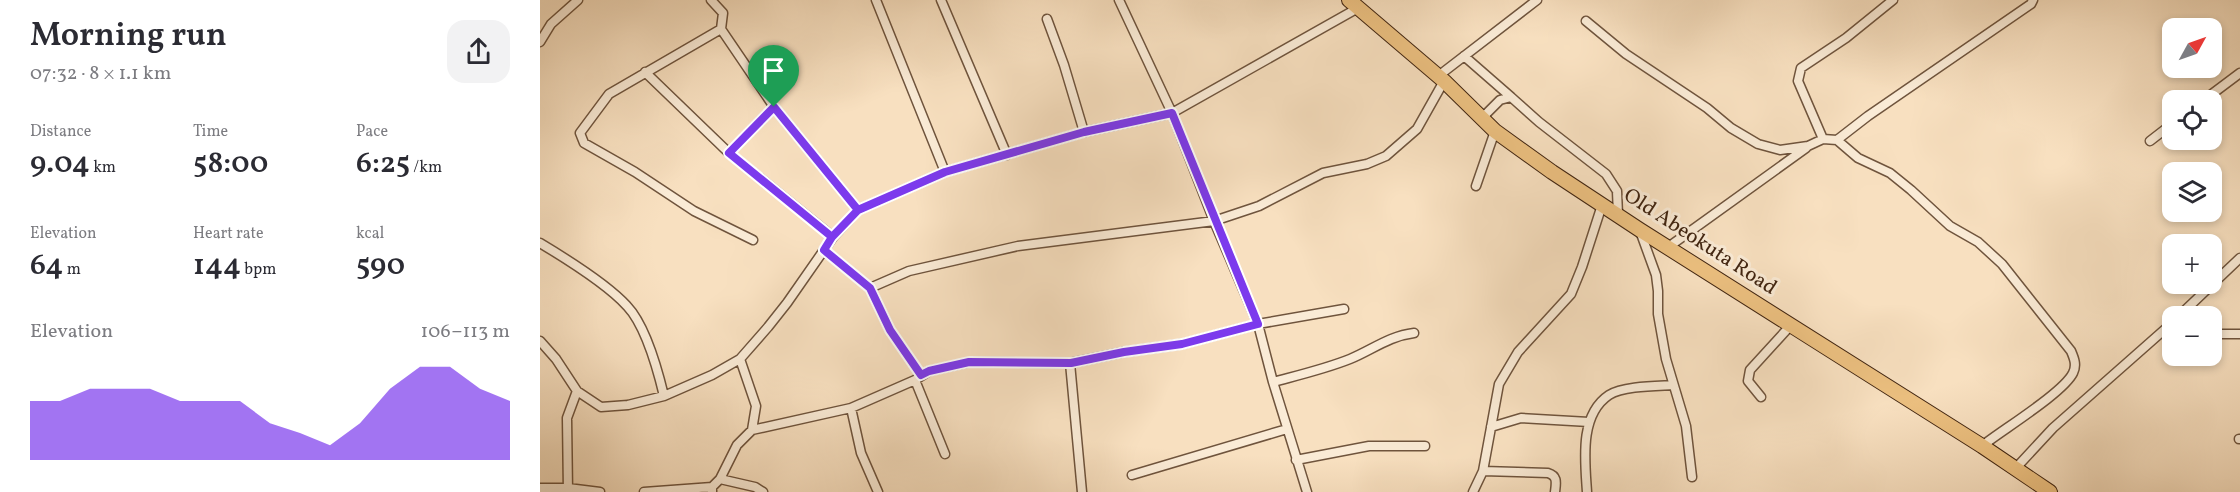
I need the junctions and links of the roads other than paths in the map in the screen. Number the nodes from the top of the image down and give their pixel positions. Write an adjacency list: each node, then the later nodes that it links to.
1 (578, 0): 15 (street)
2 (711, 0): 11 (street)
3 (725, 0): 11 (street)
4 (876, 0): 34 (street)
5 (941, 0): 33 (street)
6 (1119, 0): 23 (street)
7 (1537, 0): 16 (street)
8 (1893, 0): 28 (street)
9 (2033, 0): 29 (street)
10 (1353, 4): 19 (highway, Old Abeokuta Road); 23 (street)
11 (723, 13): 14 (street)
12 (1047, 19): 26 (street)
13 (1586, 21): 31 (street)
14 (721, 28): 17 (street); 22 (street)
15 (540, 42)
16 (1464, 56): 19 (street); 21 (street)
17 (645, 72): 32 (street); 42 (street)
18 (2240, 73): 20 (street)
19 (1441, 79): 24 (highway, Old Abeokuta Road); 39 (street)
20 (2217, 90)
21 (1511, 97): 24 (street); 38 (street)
22 (774, 107): 32 (street); 37 (street)
23 (1172, 113): 26 (street); 39 (street)
24 (1482, 118): 25 (highway, Old Abeokuta Road)
25 (1496, 131): 35 (street); 36 (highway, Old Abeokuta Road)
26 (1084, 132): 33 (street)
27 (2162, 132): 30 (street)
28 (1823, 140): 29 (street); 31 (street)
29 (1837, 140): 71 (street)
30 (2150, 141)
31 (1808, 146): 44 (street)
32 (729, 153): 41 (street)
33 (1007, 155): 34 (street)
34 (945, 172): 37 (street)
35 (1476, 186)
36 (1602, 205): 38 (highway, Old Abeokuta Road); 67 (street)
37 (858, 210): 41 (street)
38 (1618, 215): 40 (highway, Old Abeokuta Road)
39 (1215, 221): 47 (street); 50 (street)
40 (1640, 230): 44 (highway, Old Abeokuta Road); 61 (street)
41 (832, 237): 45 (street)
42 (753, 240)
43 (540, 243): 63 (street)
44 (1667, 248): 51 (highway, Old Abeokuta Road)
45 (824, 250): 47 (street); 57 (street)
46 (2240, 258): 48 (street)
47 (870, 288): 59 (street)
48 (2190, 306)
49 (1344, 309): 50 (street)
50 (1258, 324): 58 (street); 60 (street)
51 (1791, 325): 64 (street); 71 (highway, Old Abeokuta Road)
52 (1414, 333): 60 (street)
53 (2162, 334): 74 (street)
54 (2222, 334): 55 (street)
55 (2240, 334)
56 (540, 341): 62 (street)
57 (740, 358): 63 (street); 69 (street)
58 (1071, 363): 59 (street); 86 (street)
59 (918, 378): 65 (street); 72 (street)
60 (1273, 382): 68 (street)
61 (1673, 385): 66 (street); 77 (street)
62 (577, 391): 63 (street); 80 (street)
63 (664, 396)
64 (1761, 397)
65 (851, 408): 69 (street); 85 (street)
66 (1589, 422): 67 (street); 90 (street)
67 (1491, 427): 75 (street)
68 (1287, 429): 73 (street); 76 (street)
69 (752, 430): 78 (street)
70 (1425, 446): 73 (street)
71 (1982, 446): 74 (highway, Old Abeokuta Road)
72 (945, 454)
73 (1296, 460): 87 (street)
74 (2015, 469): 91 (highway, Old Abeokuta Road)
75 (1483, 471): 88 (street); 89 (street)
76 (1132, 475)
77 (1692, 477)
78 (720, 479): 81 (street); 84 (street)
79 (540, 488): 80 (street)
80 (568, 490): 82 (street)
81 (712, 490): 83 (street)
82 (600, 492)
83 (644, 492)
84 (763, 492)
85 (878, 492)
86 (1082, 492)
87 (1307, 492)
88 (1473, 492)
89 (1555, 492)
90 (1587, 492)
91 (2050, 492)

